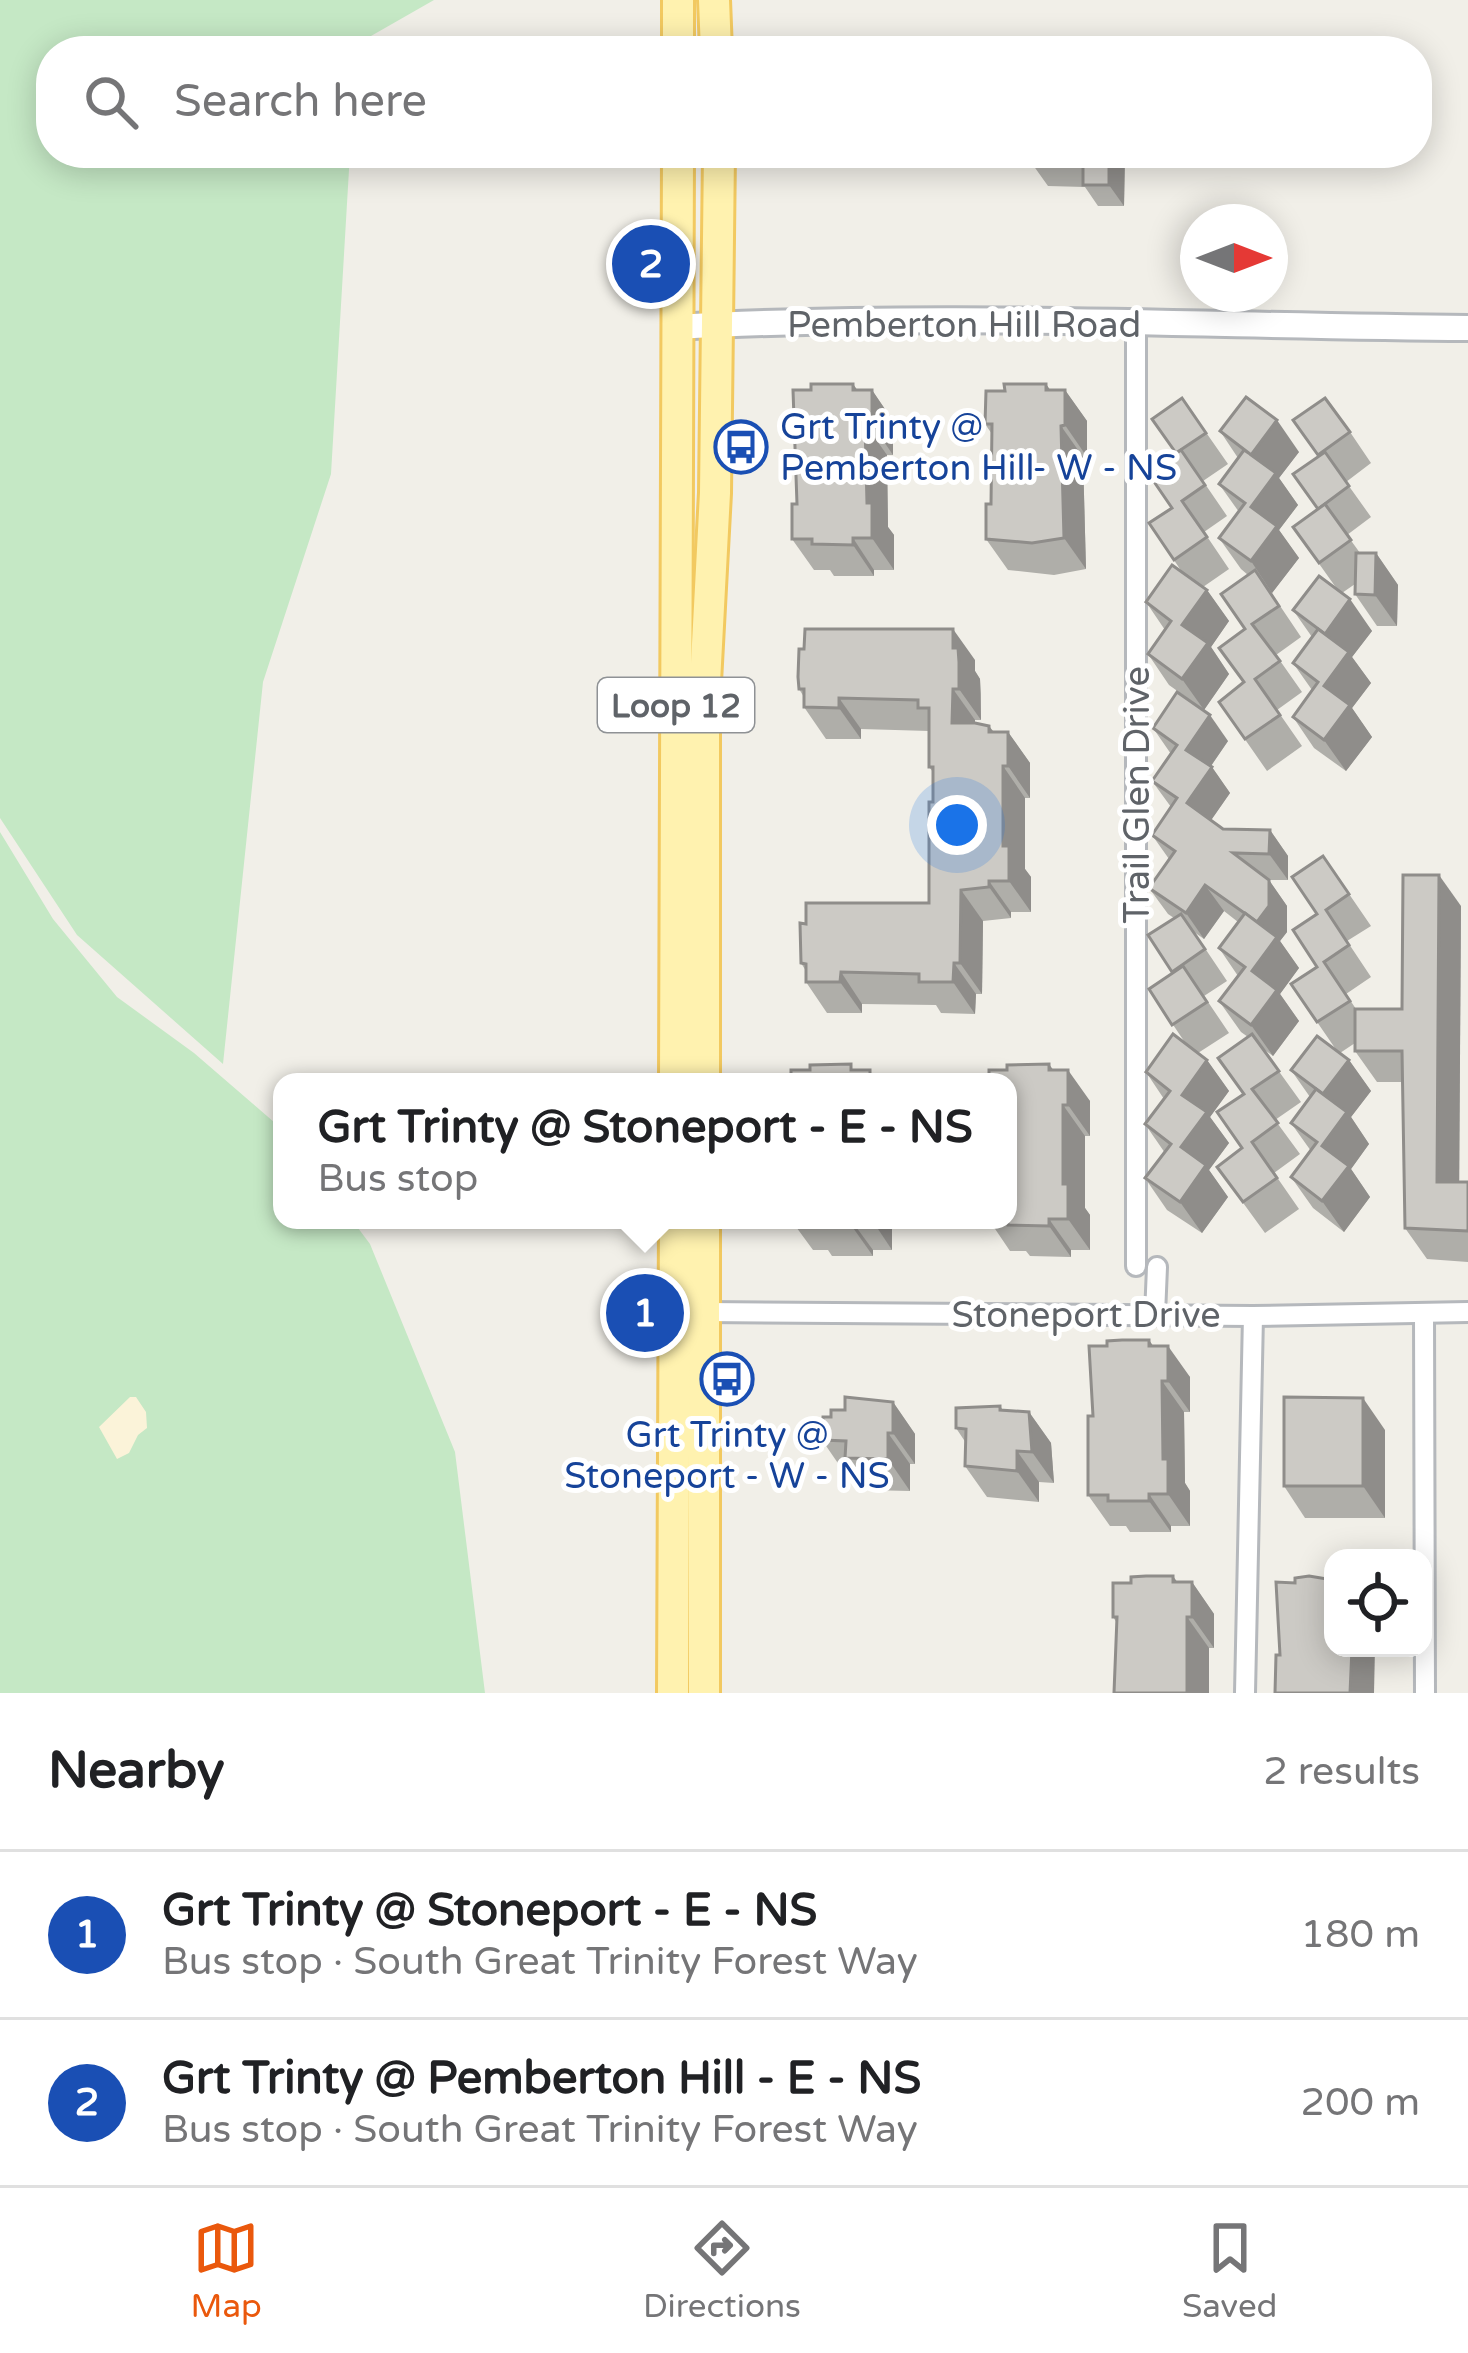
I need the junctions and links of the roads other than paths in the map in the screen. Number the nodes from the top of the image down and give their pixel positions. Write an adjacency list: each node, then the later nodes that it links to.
1 (678, 0): 3 (main road)
2 (713, 0): 4 (main road)
3 (678, 36)
4 (715, 36)
5 (678, 168): 9 (main road, Loop 12)
6 (719, 168): 8 (main road, Loop 12)
7 (1136, 323): 8 (street, Pemberton Hill Road); 10 (street, Pemberton Hill Road); 15 (street, Trail Glen Drive)
8 (718, 325): 9 (street, Pemberton Hill Road); 12 (main road, Loop 12)
9 (677, 327): 11 (main road, Loop 12)
10 (1468, 328)
11 (675, 1073)
12 (704, 1073)
13 (675, 1229): 22 (main road)
14 (704, 1229): 17 (main road)
15 (1136, 1266)
16 (1157, 1267): 20 (street)
17 (704, 1312): 20 (street, Stoneport Drive); 23 (main road)
18 (1424, 1312): 19 (street, Stoneport Drive); 21 (street, Stoneport Drive); 25 (street)
19 (1468, 1312)
20 (1155, 1315): 21 (street, Stoneport Drive)
21 (1253, 1316): 24 (street)
22 (674, 1693)
23 (704, 1693)
24 (1246, 1693)
25 (1424, 1693)

